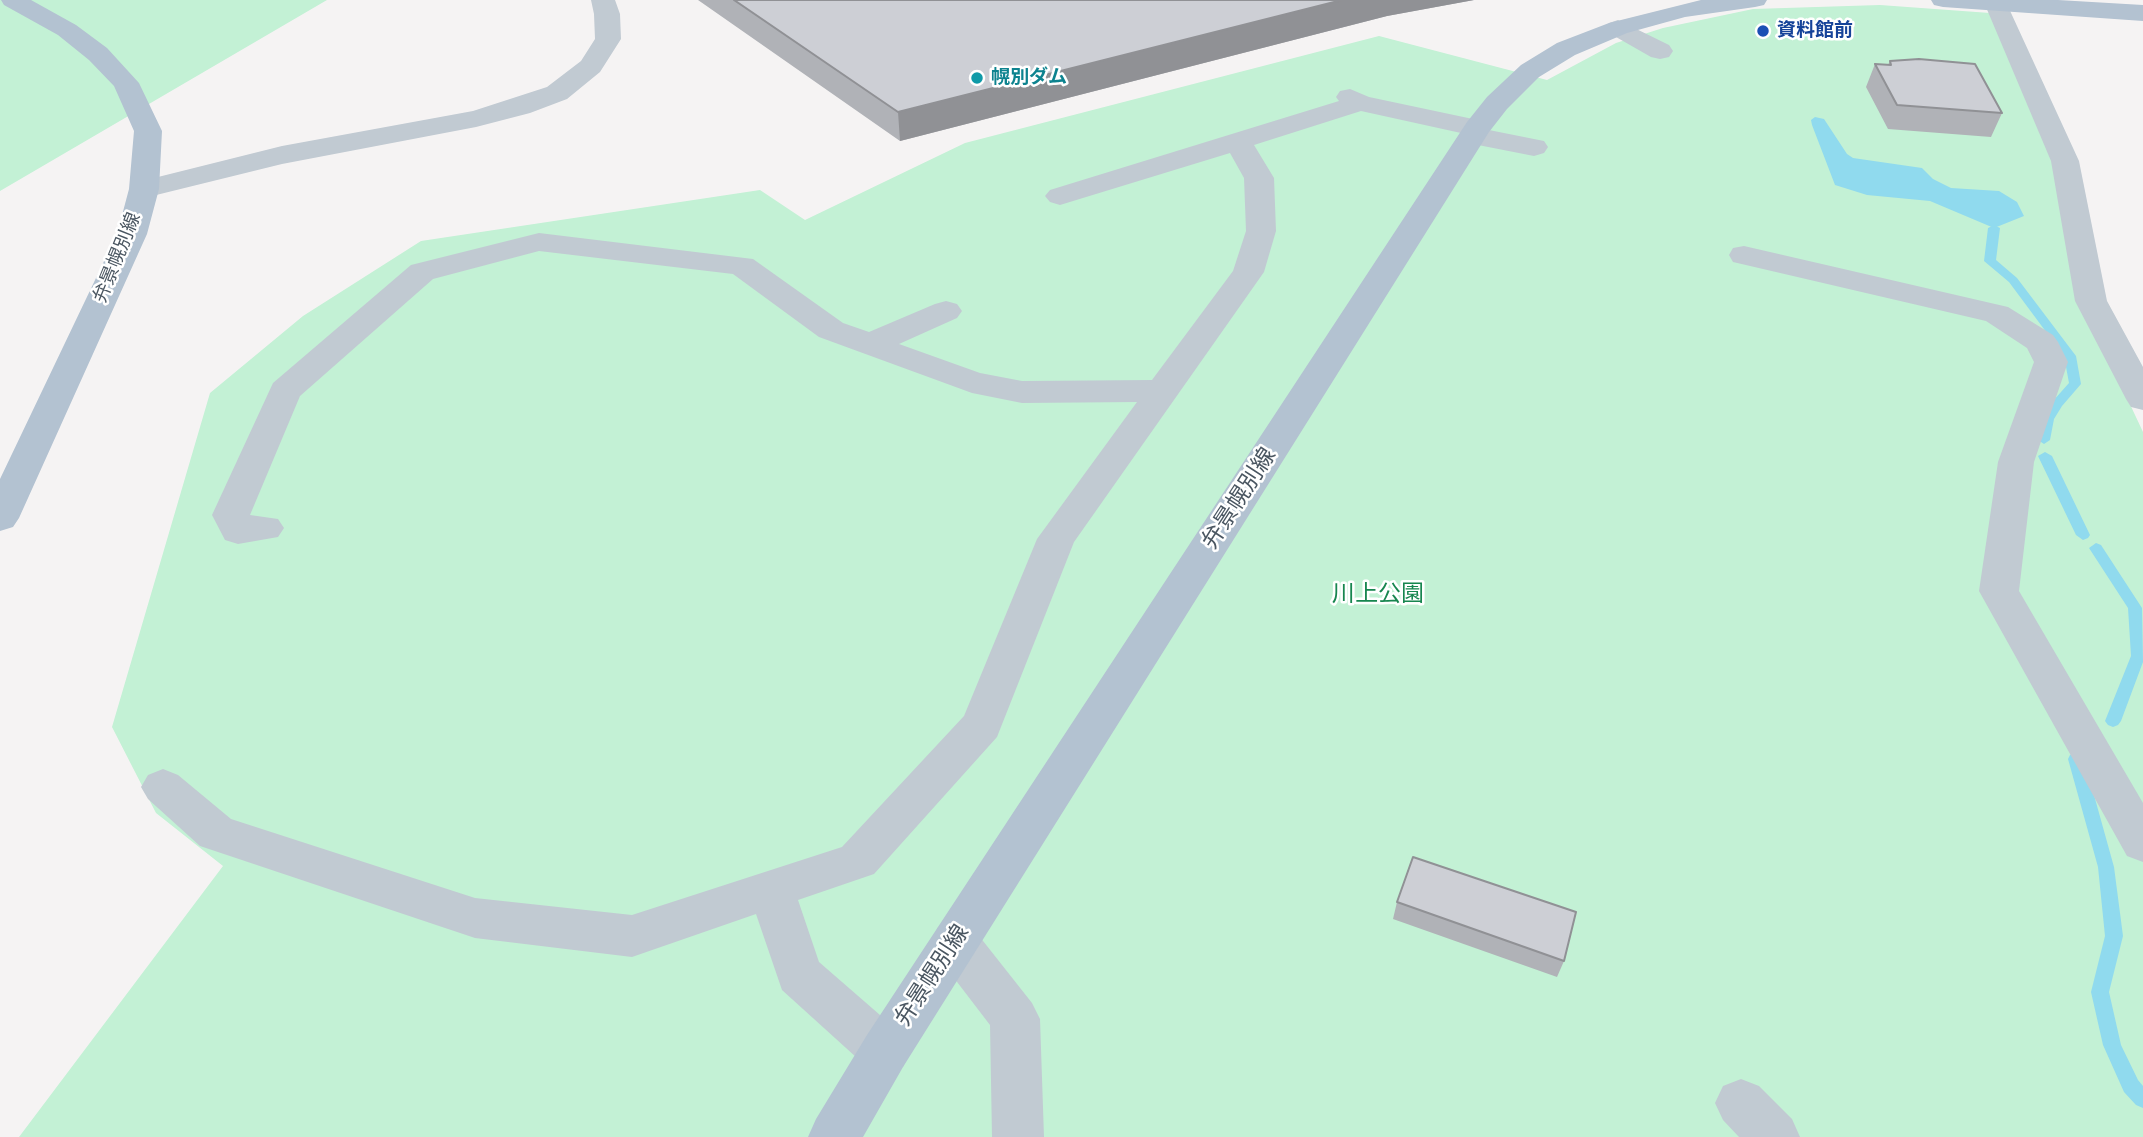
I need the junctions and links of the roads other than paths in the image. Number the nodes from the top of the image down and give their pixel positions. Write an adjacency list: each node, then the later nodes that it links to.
1 (13, 0): 12 (main road, 弁景幌別線)
2 (603, 0): 12 (street)
3 (1755, 0): 7 (main road, 弁景幌別線)
4 (1943, 0): 5 (main road)
5 (1994, 2): 6 (main road); 18 (street)
6 (2143, 13)
7 (1618, 28): 8 (street); 9 (main road, 弁景幌別線)
8 (1660, 51)
9 (1475, 132): 10 (street); 11 (street); 24 (main road, 弁景幌別線)
10 (1237, 141): 13 (street); 17 (street)
11 (1534, 147)
12 (144, 189): 19 (main road, 弁景幌別線)
13 (1060, 196)
14 (1744, 255): 22 (street)
15 (946, 311): 16 (street)
16 (870, 344): 17 (street); 20 (street)
17 (1160, 391): 23 (street)
18 (2143, 399)
19 (0, 518)
20 (265, 527)
21 (163, 787): 23 (street)
22 (2143, 843)
23 (772, 890): 25 (street)
24 (955, 942): 25 (main road, 弁景幌別線); 27 (street)
25 (885, 1051): 26 (main road, 弁景幌別線)
26 (834, 1137)
27 (1018, 1137)

